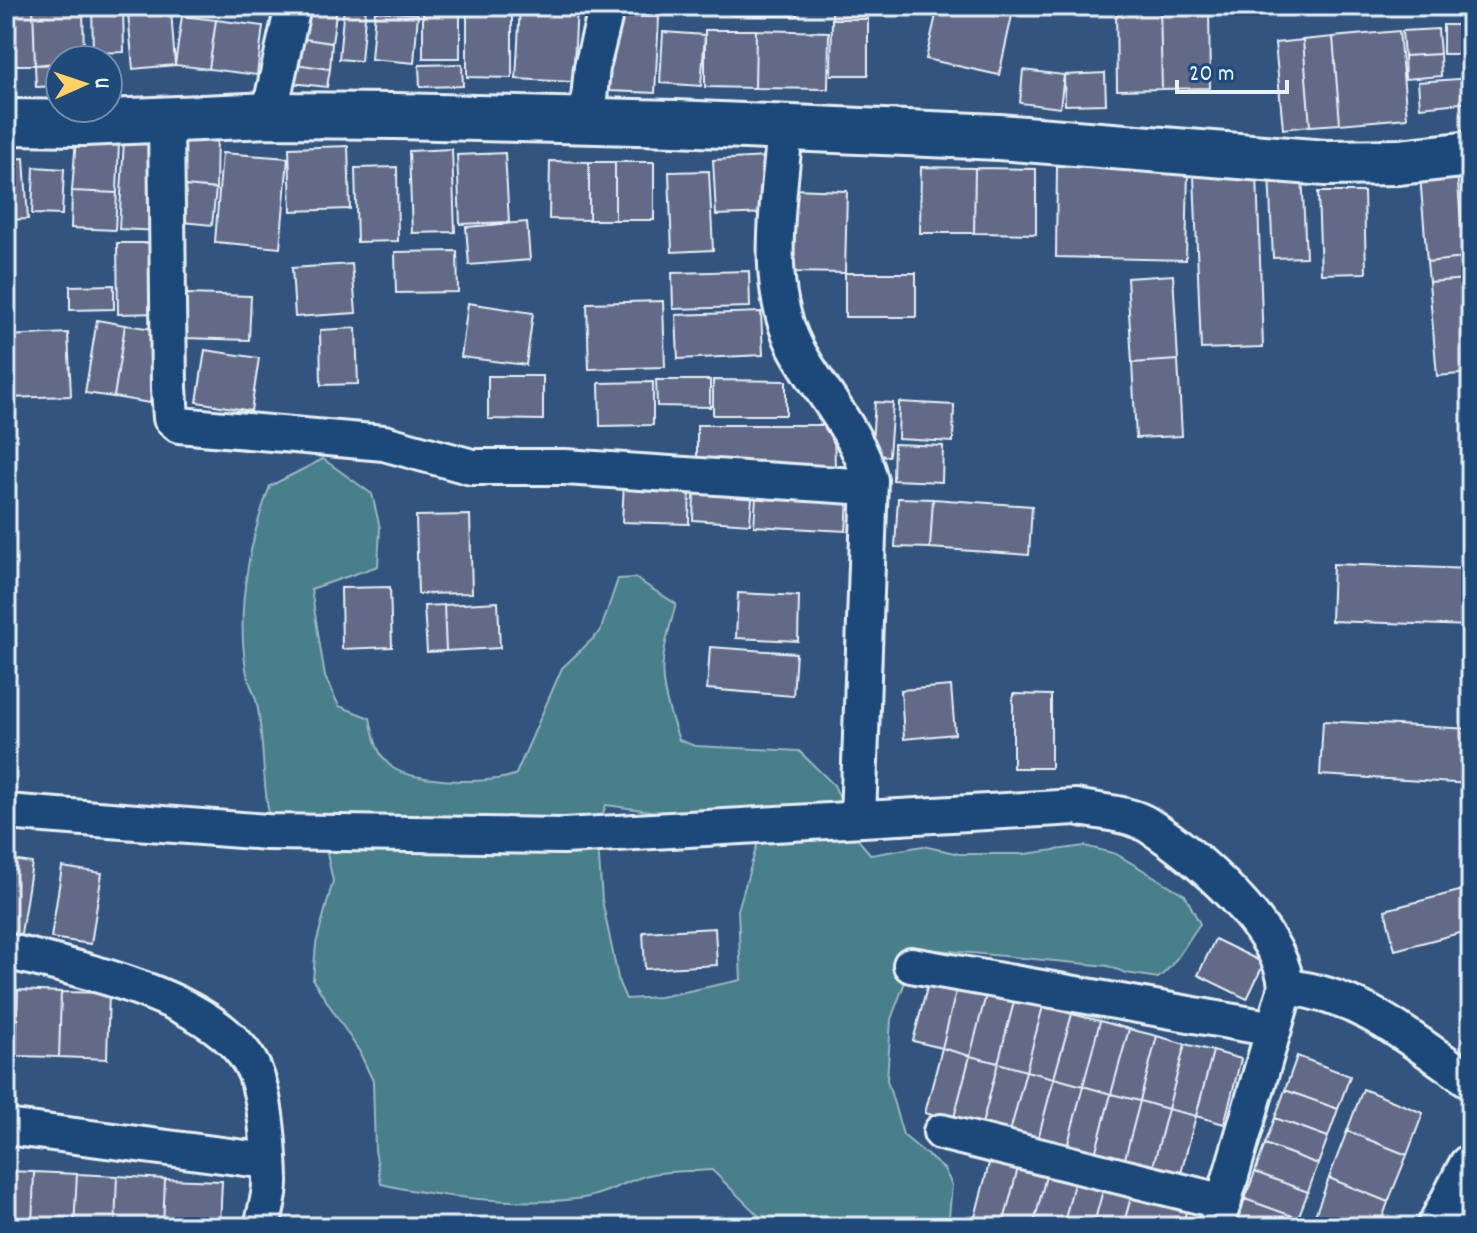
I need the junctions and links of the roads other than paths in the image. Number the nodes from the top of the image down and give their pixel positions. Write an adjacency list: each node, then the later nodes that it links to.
1 (293, 6): 3 (street)
2 (607, 6): 5 (street)
3 (269, 115): 4 (street); 5 (street)
4 (166, 119): 6 (street); 9 (street)
5 (587, 121): 7 (street)
6 (6, 122)
7 (785, 127): 8 (street); 9 (street)
8 (1471, 154)
9 (869, 487): 11 (street)
10 (6, 812): 11 (street)
11 (858, 819): 14 (street)
12 (6, 951): 19 (street)
13 (911, 965): 15 (street)
14 (1286, 987): 15 (street); 16 (street)
15 (1274, 1029): 21 (street)
16 (1471, 1081)
17 (6, 1127): 19 (street)
18 (941, 1132): 21 (street)
19 (268, 1161): 22 (street)
20 (1471, 1167): 23 (street)
21 (1220, 1215)
22 (262, 1227)
23 (1440, 1227)

